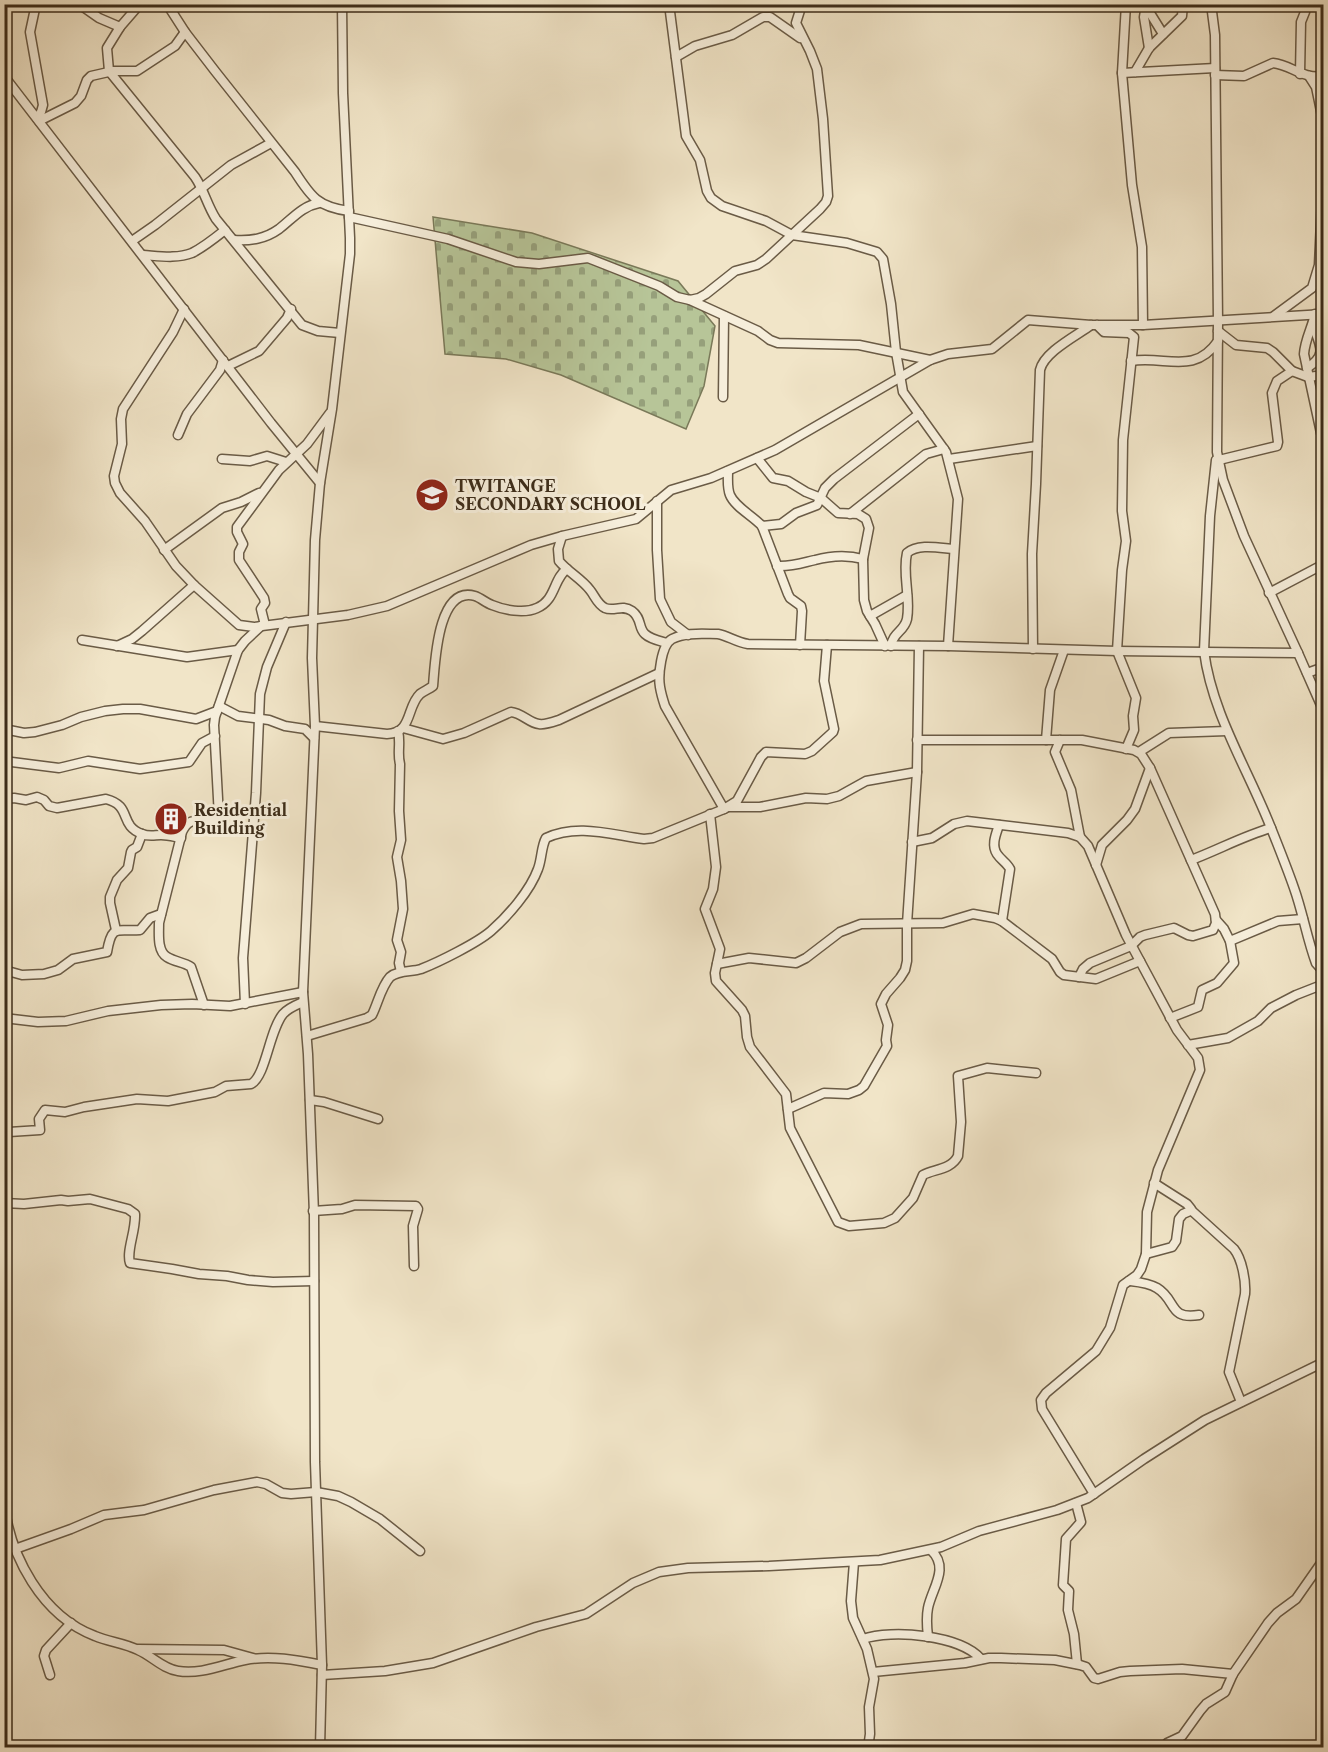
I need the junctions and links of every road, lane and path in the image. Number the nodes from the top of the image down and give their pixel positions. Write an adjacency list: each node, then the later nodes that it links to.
1 (36, 4): 26 (street)
2 (79, 4): 13 (street)
3 (140, 4): 13 (street)
4 (167, 4): 14 (street)
5 (342, 4): 32 (street)
6 (669, 4): 18 (street)
7 (802, 4): 16 (street)
8 (1126, 4): 22 (street)
9 (1183, 4): 15 (street)
10 (1211, 4): 21 (street)
11 (1306, 4): 23 (street)
12 (1145, 5): 15 (street); 17 (street)
13 (120, 27): 19 (street)
14 (185, 32): 19 (street); 28 (street)
15 (1163, 34): 17 (street)
16 (804, 40): 18 (street); 34 (street)
17 (1149, 48): 20 (street)
18 (676, 57): 34 (street)
19 (109, 71): 26 (street); 30 (street)
20 (1135, 72): 21 (street); 22 (street)
21 (1215, 72): 23 (street); 44 (street)
22 (1122, 73): 46 (street)
23 (1305, 75): 25 (street); 27 (street)
24 (4, 76): 26 (street)
25 (1323, 76)
26 (38, 119): 36 (street)
27 (1323, 126)
28 (271, 143): 30 (street); 31 (street)
29 (1323, 155): 43 (street)
30 (202, 188): 33 (street); 36 (street)
31 (319, 203): 32 (street); 35 (street)
32 (349, 214): 38 (street); 48 (street)
33 (225, 230): 35 (street); 37 (street)
34 (792, 235): 38 (street); 50 (street)
35 (234, 240): 40 (street)
36 (132, 241): 37 (street)
37 (143, 255): 39 (street)
38 (690, 300): 42 (street)
39 (184, 309): 53 (street); 80 (street)
40 (291, 309): 48 (street); 53 (street)
41 (1319, 314): 43 (street); 47 (street)
42 (724, 316): 50 (street); 58 (street)
43 (1274, 317): 44 (street)
44 (1218, 321): 46 (street); 49 (street)
45 (1094, 325): 46 (street); 51 (street); 52 (street); 63 (street)
46 (1143, 325)
47 (1313, 326): 55 (street); 55 (street)
48 (340, 333): 59 (street)
49 (1218, 336): 52 (street); 54 (street); 66 (street)
50 (896, 352): 51 (street); 57 (street)
51 (930, 360): 57 (street)
52 (1131, 361): 104 (street)
53 (226, 363): 61 (street); 65 (street)
54 (1292, 371): 55 (street); 66 (street)
55 (1308, 372): 56 (street); 62 (street)
56 (1323, 375)
57 (899, 376): 60 (street); 67 (street)
58 (723, 397)
59 (332, 409): 65 (street); 72 (street)
60 (919, 414): 64 (street); 74 (street)
61 (178, 435)
62 (1323, 437)
63 (1037, 446): 69 (street); 102 (street)
64 (944, 449): 69 (street); 76 (street)
65 (296, 453): 70 (street); 72 (street)
66 (1218, 456): 86 (street); 105 (street)
67 (757, 458): 71 (street); 74 (street)
68 (222, 459): 70 (street)
69 (948, 459): 79 (street)
70 (286, 462): 73 (street)
71 (728, 471): 75 (street); 77 (street)
72 (320, 483): 89 (street)
73 (262, 491): 80 (street); 91 (street)
74 (821, 498): 76 (street); 77 (street)
75 (657, 501): 78 (street); 92 (street)
76 (850, 514): 81 (street)
77 (762, 526): 83 (street)
78 (561, 536): 84 (street); 89 (street)
79 (954, 549): 87 (street); 100 (street)
80 (164, 550): 85 (street)
81 (863, 559): 83 (street); 88 (street)
82 (1323, 564): 86 (street)
83 (777, 566): 95 (street)
84 (567, 569): 94 (street); 115 (street)
85 (194, 585): 91 (street); 97 (street)
86 (1269, 592): 106 (street)
87 (907, 595): 88 (street); 98 (street)
88 (870, 616): 98 (street)
89 (313, 618): 90 (street); 113 (street)
90 (286, 622): 91 (street); 112 (street)
91 (263, 625): 101 (street)
92 (688, 635): 94 (street); 95 (street)
93 (82, 640): 97 (street)
94 (666, 643): 108 (street)
95 (800, 645): 96 (street)
96 (827, 645): 98 (street); 128 (street)
97 (117, 646): 101 (street)
98 (888, 646): 99 (street)
99 (919, 646): 100 (street); 119 (street)
100 (948, 646): 102 (street)
101 (238, 650): 110 (street)
102 (1033, 650): 103 (street)
103 (1064, 650): 104 (street); 120 (street)
104 (1117, 651): 105 (street); 122 (street)
105 (1204, 651): 106 (street); 116 (street)
106 (1298, 653): 109 (street)
107 (1323, 667): 109 (street)
108 (659, 673): 115 (street); 128 (street)
109 (1307, 673): 111 (street)
110 (218, 708): 112 (street); 114 (street); 117 (street)
111 (1323, 712)
112 (259, 719): 118 (street); 154 (street)
113 (315, 726): 115 (street); 118 (street)
114 (4, 729)
115 (400, 730): 149 (street)
116 (1227, 731): 123 (street); 131 (street)
117 (215, 736): 124 (street); 134 (street)
118 (314, 738): 153 (street)
119 (917, 740): 120 (street); 126 (street)
120 (1047, 740): 121 (street)
121 (1060, 740): 122 (street); 133 (street)
122 (1126, 748): 123 (street)
123 (1138, 752): 125 (street)
124 (4, 761)
125 (1150, 768): 136 (street); 137 (street)
126 (917, 772): 128 (street); 135 (street)
127 (4, 799): 132 (street)
128 (726, 808): 129 (street)
129 (710, 814): 147 (street); 149 (street)
130 (999, 825): 133 (street); 135 (street); 141 (street)
131 (1271, 828): 136 (street); 140 (street)
132 (142, 834): 134 (street); 143 (street)
133 (1080, 837): 137 (street)
134 (181, 838): 138 (street)
135 (912, 842): 142 (street)
136 (1191, 860): 139 (street)
137 (1096, 866): 145 (street)
138 (161, 914): 143 (street); 155 (street)
139 (1216, 920): 144 (street); 145 (street)
140 (1303, 920): 144 (street); 150 (street)
141 (1002, 921): 142 (street); 151 (street)
142 (907, 924): 147 (street); 162 (street)
143 (116, 930): 148 (street)
144 (1230, 940): 157 (street)
145 (1131, 946): 146 (street); 151 (street)
146 (1140, 961): 151 (street); 157 (street)
147 (717, 964): 162 (street)
148 (4, 970)
149 (401, 972): 158 (street)
150 (1323, 972)
151 (1079, 977)
152 (1322, 986): 159 (street)
153 (303, 997): 154 (street); 158 (street); 164 (street)
154 (244, 1004): 155 (street)
155 (204, 1005): 156 (street)
156 (4, 1018)
157 (1170, 1018): 159 (street)
158 (307, 1036): 161 (street)
159 (1188, 1045): 165 (street)
160 (1036, 1073): 162 (street)
161 (310, 1100): 163 (street); 168 (street)
162 (788, 1109)
163 (378, 1119)
164 (4, 1131)
165 (1155, 1183): 167 (street); 169 (street)
166 (4, 1203): 171 (street)
167 (1191, 1210): 169 (street); 175 (street)
168 (313, 1211): 170 (street); 171 (street)
169 (1146, 1254): 172 (street)
170 (414, 1266)
171 (314, 1281): 176 (street)
172 (1128, 1281): 173 (street); 177 (street)
173 (1199, 1315)
174 (1323, 1362): 175 (street)
175 (1242, 1402): 177 (street)
176 (316, 1492): 180 (street); 182 (street); 192 (street)
177 (1094, 1494): 179 (street)
178 (4, 1503): 180 (street)
179 (1076, 1503): 181 (street); 191 (street)
180 (15, 1549): 185 (street)
181 (931, 1550): 184 (street); 186 (street)
182 (420, 1551)
183 (1323, 1559): 194 (street)
184 (854, 1562): 187 (street); 196 (street)
185 (71, 1623): 188 (street); 195 (street)
186 (928, 1637): 187 (street); 190 (street)
187 (863, 1639): 193 (street)
188 (138, 1649): 189 (street); 189 (street)
189 (256, 1659): 192 (street)
190 (981, 1659): 191 (street); 193 (street)
191 (1077, 1664): 194 (street)
192 (322, 1665): 196 (street)
193 (873, 1672): 198 (street)
194 (1233, 1674): 199 (street)
195 (50, 1675)
196 (322, 1675): 197 (street)
197 (320, 1748)
198 (868, 1748)
199 (1164, 1748)

